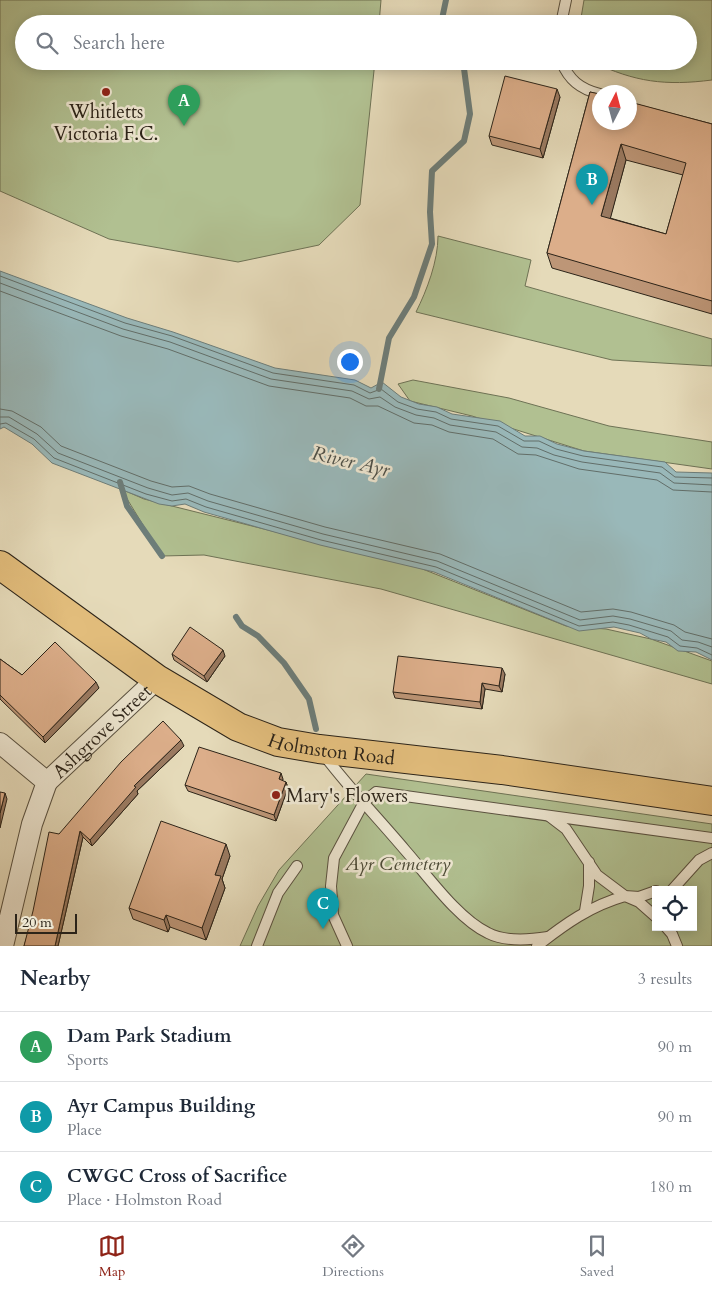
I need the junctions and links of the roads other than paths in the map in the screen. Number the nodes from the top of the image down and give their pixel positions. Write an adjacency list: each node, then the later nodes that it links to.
1 (566, 0): 2 (lane)
2 (563, 15)
3 (565, 70): 4 (lane)
4 (592, 91)
5 (0, 565): 6 (main road, Holmston Road)
6 (157, 679): 8 (main road, Holmston Road); 9 (street, Ashgrove Street)
7 (0, 743): 9 (street, Ashgrove Street)
8 (319, 749): 10 (main road, Holmston Road); 11 (lane)
9 (47, 782): 24 (street)
10 (712, 800)
11 (364, 802): 12 (lane); 23 (lane); 26 (lane)
12 (546, 814): 13 (lane); 15 (lane)
13 (712, 838)
14 (712, 853): 17 (lane)
15 (589, 862): 19 (lane); 20 (lane)
16 (297, 866): 25 (lane)
17 (672, 886)
18 (652, 892): 19 (lane)
19 (625, 896): 20 (lane); 21 (lane)
20 (585, 911): 23 (lane)
21 (652, 913)
22 (669, 931): 28 (lane)
23 (548, 938): 27 (lane)
24 (3, 946)
25 (257, 946)
26 (347, 946)
27 (537, 946)
28 (677, 946)

